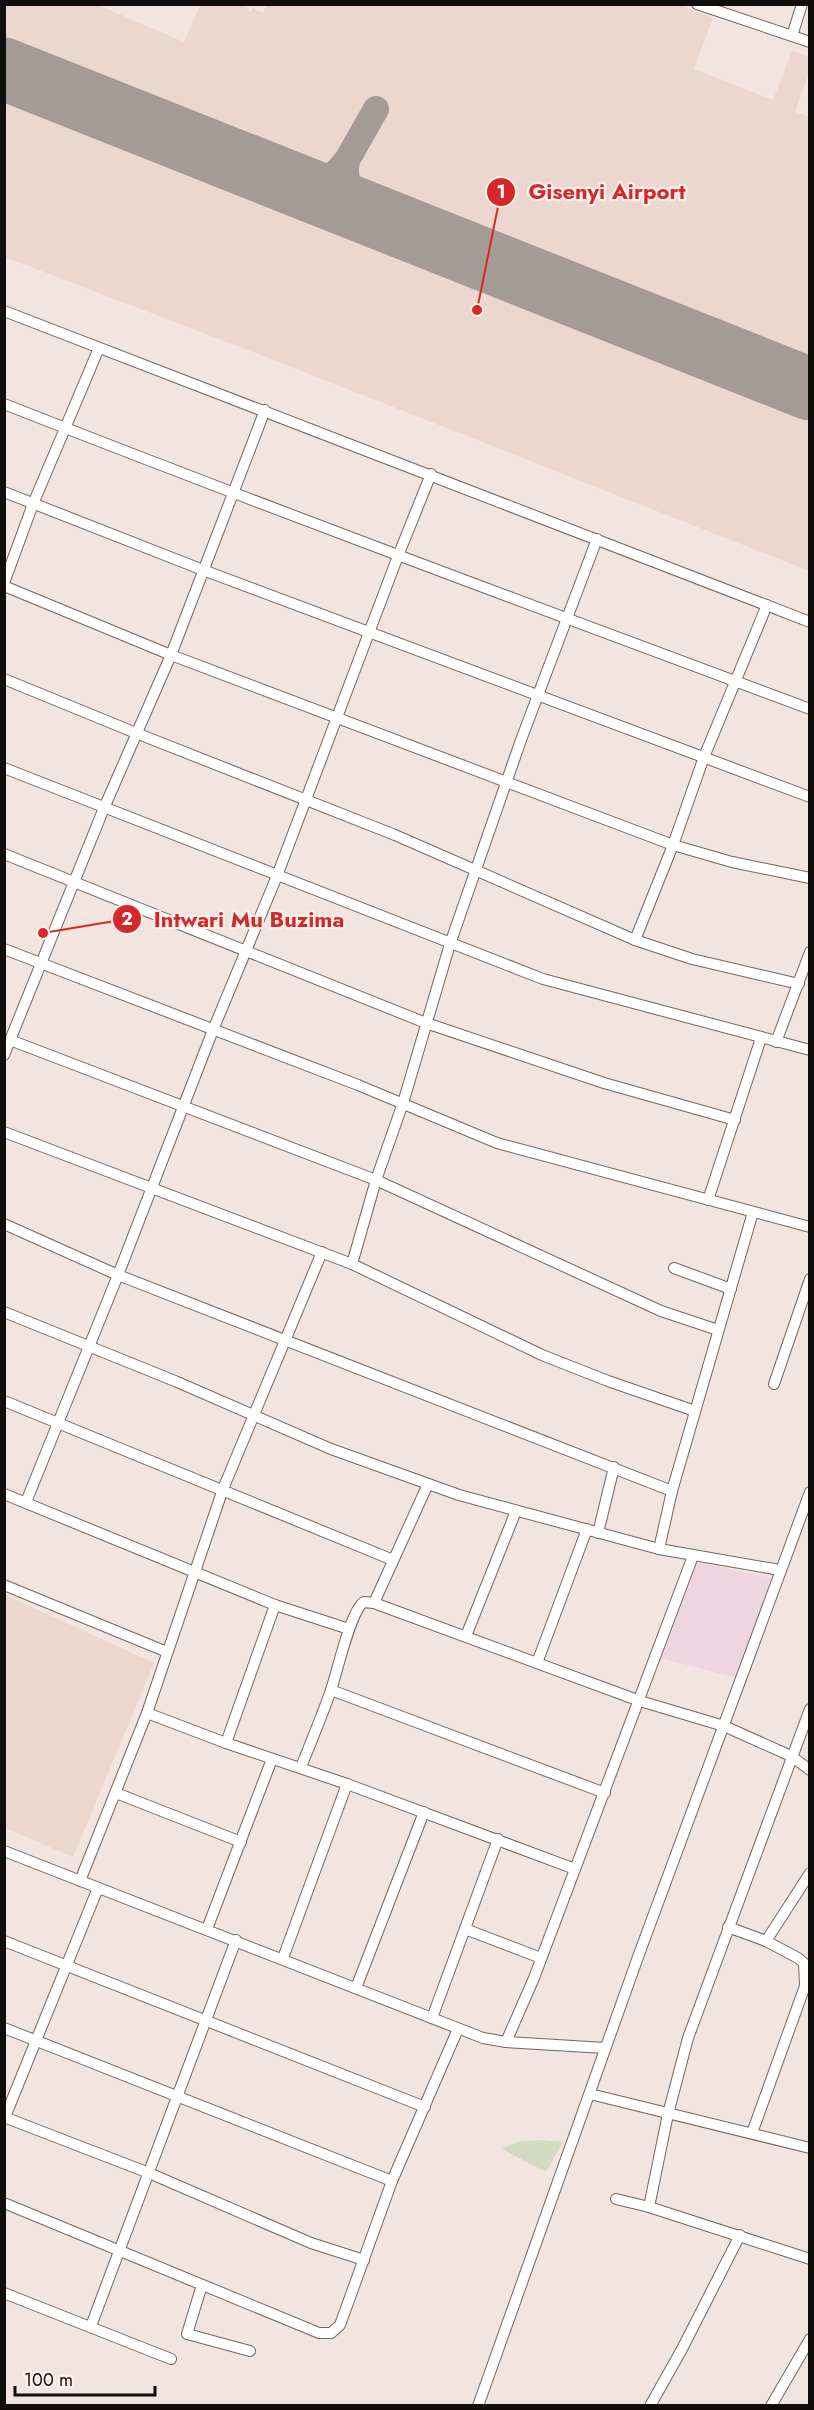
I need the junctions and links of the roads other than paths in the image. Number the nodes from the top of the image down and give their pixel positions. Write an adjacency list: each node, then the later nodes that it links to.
1 (697, 4): 3 (street)
2 (802, 4): 4 (street)
3 (721, 9): 4 (street)
4 (792, 36): 5 (street)
5 (810, 42)
6 (4, 311): 7 (street)
7 (99, 348): 9 (street); 10 (street)
8 (4, 404): 10 (street)
9 (265, 410): 11 (street); 13 (street)
10 (64, 427): 13 (street); 14 (street)
11 (431, 474): 15 (street); 16 (street)
12 (4, 492): 14 (street)
13 (234, 492): 16 (street); 17 (street)
14 (33, 504): 17 (street); 18 (street)
15 (597, 539): 19 (street); 20 (street)
16 (398, 556): 20 (street); 22 (street)
17 (203, 570): 22 (street); 23 (street)
18 (4, 584): 23 (street)
19 (767, 605): 21 (street); 25 (street)
20 (568, 617): 25 (street); 26 (street)
21 (810, 622)
22 (370, 632): 26 (street); 28 (street)
23 (171, 655): 28 (street); 29 (street)
24 (4, 678): 29 (street)
25 (736, 681): 27 (street); 30 (street)
26 (538, 696): 30 (street); 32 (street)
27 (810, 709)
28 (336, 719): 32 (street); 34 (street)
29 (136, 733): 34 (street); 35 (street)
30 (704, 757): 33 (street); 36 (street)
31 (4, 768): 35 (street)
32 (508, 781): 36 (street); 38 (street)
33 (810, 797)
34 (307, 799): 38 (street); 39 (street)
35 (104, 808): 39 (street); 41 (street)
36 (673, 845): 40 (street); 42 (street)
37 (4, 854): 41 (street)
38 (475, 870): 42 (street); 43 (street)
39 (277, 876): 43 (street); 45 (street)
40 (810, 878)
41 (75, 882): 45 (street); 47 (street)
42 (635, 940): 48 (street)
43 (450, 944): 49 (street); 51 (street)
44 (4, 949): 47 (street)
45 (246, 951): 49 (street); 50 (street)
46 (810, 952): 48 (street)
47 (42, 964): 50 (street); 52 (street)
48 (799, 984): 53 (street)
49 (426, 1023): 56 (street); 58 (street)
50 (213, 1030): 56 (street); 57 (street)
51 (761, 1038): 53 (street); 58 (street)
52 (10, 1040): 55 (street); 57 (street)
53 (776, 1042): 54 (street)
54 (810, 1050)
55 (4, 1055)
56 (403, 1103): 60 (street); 62 (street)
57 (183, 1107): 60 (street); 61 (street)
58 (735, 1120): 62 (street)
59 (4, 1132): 61 (street)
60 (376, 1180): 67 (street); 73 (street)
61 (152, 1187): 66 (street); 69 (street)
62 (708, 1200): 63 (street)
63 (753, 1212): 65 (street); 71 (street)
64 (4, 1224): 69 (street)
65 (810, 1227)
66 (322, 1252): 67 (street); 74 (street)
67 (352, 1264): 78 (street)
68 (674, 1268): 71 (street)
69 (118, 1275): 74 (street); 75 (street)
70 (810, 1279): 76 (street)
71 (731, 1289): 73 (street)
72 (4, 1312): 75 (street)
73 (718, 1330): 78 (street)
74 (285, 1340): 79 (street); 81 (street)
75 (89, 1347): 79 (street); 80 (street)
76 (774, 1384)
77 (4, 1401): 80 (street)
78 (695, 1411): 84 (street)
79 (255, 1415): 82 (street); 83 (street)
80 (58, 1422): 83 (street); 87 (street)
81 (614, 1467): 84 (street); 89 (street)
82 (428, 1484): 88 (street); 92 (street)
83 (222, 1490): 92 (street); 94 (street)
84 (672, 1491): 90 (street)
85 (810, 1492): 93 (street)
86 (4, 1494): 87 (street)
87 (26, 1502): 94 (street)
88 (516, 1511): 89 (street); 99 (street)
89 (592, 1531): 90 (street); 101 (street)
90 (659, 1549): 91 (street)
91 (693, 1556): 93 (street); 103 (street)
92 (393, 1560): 96 (street)
93 (780, 1570): 106 (street)
94 (194, 1571): 97 (street); 100 (street)
95 (4, 1585): 100 (street)
96 (374, 1604): 98 (street); 99 (street)
97 (275, 1605): 98 (street); 107 (street)
98 (349, 1629): 102 (street)
99 (466, 1636): 101 (street)
100 (167, 1652): 105 (street)
101 (537, 1663): 103 (street)
102 (331, 1690): 110 (street); 114 (street)
103 (640, 1701): 106 (street); 114 (street)
104 (810, 1710): 108 (street)
105 (147, 1713): 107 (street); 113 (street)
106 (724, 1725): 108 (street); 140 (street)
107 (226, 1743): 109 (street)
108 (791, 1756): 111 (street); 123 (street)
109 (272, 1759): 110 (street); 117 (street)
110 (301, 1767): 112 (street)
111 (810, 1770)
112 (347, 1784): 115 (street); 129 (street)
113 (116, 1793): 117 (street); 121 (street)
114 (604, 1793): 119 (street)
115 (424, 1812): 116 (street); 133 (street)
116 (498, 1839): 119 (street); 125 (street)
117 (241, 1842): 124 (street)
118 (4, 1851): 121 (street)
119 (574, 1869): 130 (street)
120 (810, 1873): 128 (street)
121 (80, 1881): 122 (street)
122 (98, 1888): 124 (street); 131 (street)
123 (728, 1927): 128 (street); 144 (street)
124 (207, 1929): 126 (street)
125 (465, 1929): 130 (street); 134 (street)
126 (236, 1940): 129 (street); 135 (street)
127 (4, 1941): 131 (street)
128 (766, 1941): 132 (street)
129 (282, 1958): 133 (street)
130 (541, 1958): 139 (street)
131 (68, 1965): 135 (street); 138 (street)
132 (807, 1987): 146 (street)
133 (356, 1988): 134 (street)
134 (432, 2018): 137 (street)
135 (207, 2020): 141 (street); 143 (street)
136 (4, 2028): 138 (street)
137 (458, 2029): 139 (street); 143 (street)
138 (36, 2040): 141 (street); 145 (street)
139 (506, 2042): 140 (street)
140 (605, 2048): 142 (street)
141 (178, 2094): 148 (street); 149 (street)
142 (590, 2094): 144 (street); 163 (street)
143 (425, 2108): 149 (street)
144 (668, 2114): 146 (street); 152 (street)
145 (5, 2117): 148 (street)
146 (752, 2133): 147 (street)
147 (810, 2148)
148 (149, 2173): 154 (street); 156 (street)
149 (392, 2181): 156 (street)
150 (616, 2199): 152 (street)
151 (4, 2203): 154 (street)
152 (649, 2207): 153 (street)
153 (740, 2235): 155 (street); 164 (street)
154 (119, 2248): 157 (street); 159 (street)
155 (810, 2259)
156 (364, 2260): 157 (street)
157 (202, 2285): 161 (street)
158 (4, 2293): 159 (street)
159 (91, 2326): 162 (street)
160 (810, 2339): 165 (street)
161 (250, 2351)
162 (171, 2359)
163 (478, 2406)
164 (650, 2406)
165 (771, 2406)

